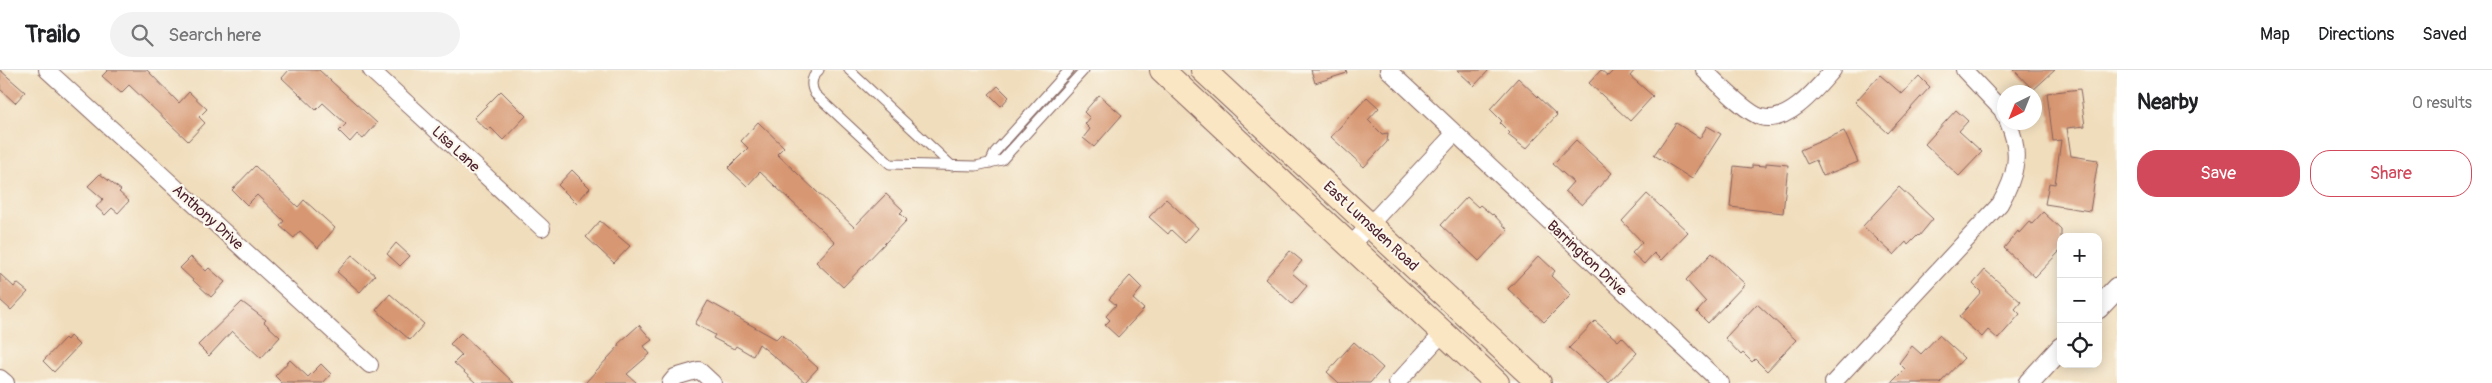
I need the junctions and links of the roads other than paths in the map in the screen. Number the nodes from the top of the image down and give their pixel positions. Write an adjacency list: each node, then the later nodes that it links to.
1 (47, 70): 25 (street, Anthony Drive)
2 (371, 70): 19 (street, Lisa Lane)
3 (819, 70): 17 (lane)
4 (849, 70): 17 (lane)
5 (1069, 70): 16 (lane)
6 (1084, 70): 16 (lane)
7 (1162, 70): 20 (main road, East Lumsden Road)
8 (1202, 70): 18 (main road, East Lumsden Road)
9 (1388, 70): 15 (street, Barrington Drive)
10 (1704, 70): 11 (street)
11 (1833, 70)
12 (1964, 70): 13 (street)
13 (1997, 105)
14 (2011, 130): 34 (street)
15 (1454, 134): 18 (street); 33 (street, Barrington Drive)
16 (990, 163): 17 (lane)
17 (952, 166)
18 (1369, 225): 20 (street); 32 (main road, East Lumsden Road)
19 (542, 228)
20 (1350, 246): 23 (main road, East Lumsden Road)
21 (2117, 288): 22 (street)
22 (2102, 304)
23 (1443, 333): 30 (street); 31 (main road, East Lumsden Road)
24 (2057, 352): 35 (street)
25 (370, 364)
26 (0, 378): 28 (street)
27 (672, 380): 29 (street)
28 (6, 383)
29 (713, 383)
30 (1397, 383)
31 (1497, 383)
32 (1539, 383)
33 (1721, 383)
34 (1833, 383)
35 (2029, 383)

